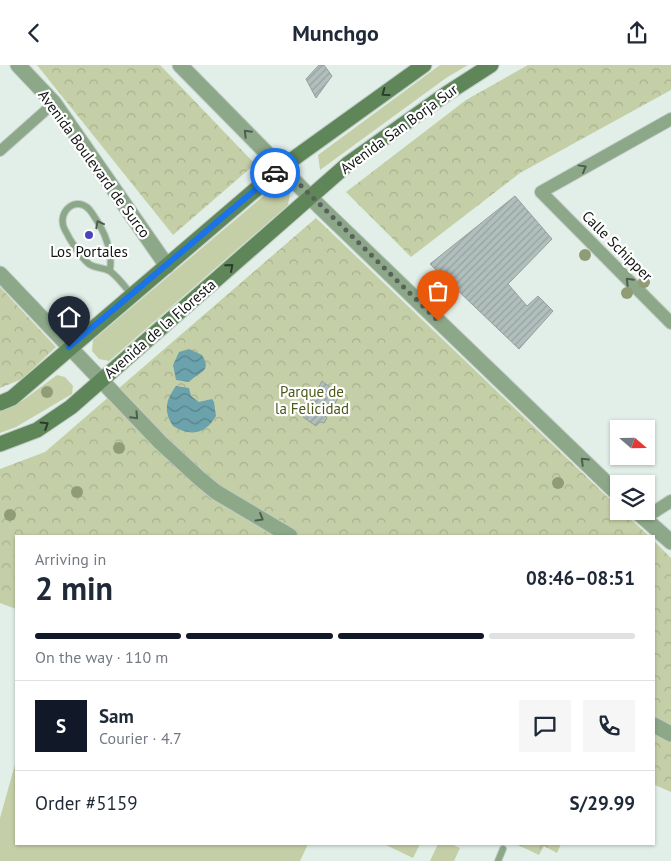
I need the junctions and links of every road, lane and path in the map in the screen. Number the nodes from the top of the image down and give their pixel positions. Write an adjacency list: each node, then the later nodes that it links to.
1 (18, 65): 5 (street, Avenida Boulevard de Surco)
2 (180, 65): 8 (street, one-way to 2)
3 (424, 65): 8 (main road, one-way to 8)
4 (492, 65): 9 (main road, Avenida San Borja Sur)
5 (54, 103): 7 (street); 10 (street, Avenida Boulevard de Surco)
6 (671, 119): 14 (street, Calle Schipper, one-way to 6)
7 (0, 151)
8 (282, 167): 9 (street); 10 (main road)
9 (310, 197): 16 (main road, Avenida de la Floresta, one-way to 9); 19 (street, one-way to 9)
10 (167, 266): 13 (main road)
11 (110, 270): 11 (lane, one-way to 11); 13 (lane)
12 (0, 274): 15 (street)
13 (132, 295): 15 (main road)
14 (668, 317)
15 (69, 347): 16 (street); 17 (main road)
16 (102, 380): 18 (main road, Avenida de la Floresta, one-way to 16); 23 (street, one-way to 23)
17 (0, 403)
18 (0, 445)
19 (610, 486)
20 (671, 501): 21 (street)
21 (655, 508)
22 (645, 520): 24 (street)
23 (288, 535)
24 (671, 542)
25 (655, 726): 26 (street)
26 (671, 734)
27 (503, 849): 28 (lane)
28 (498, 861)

